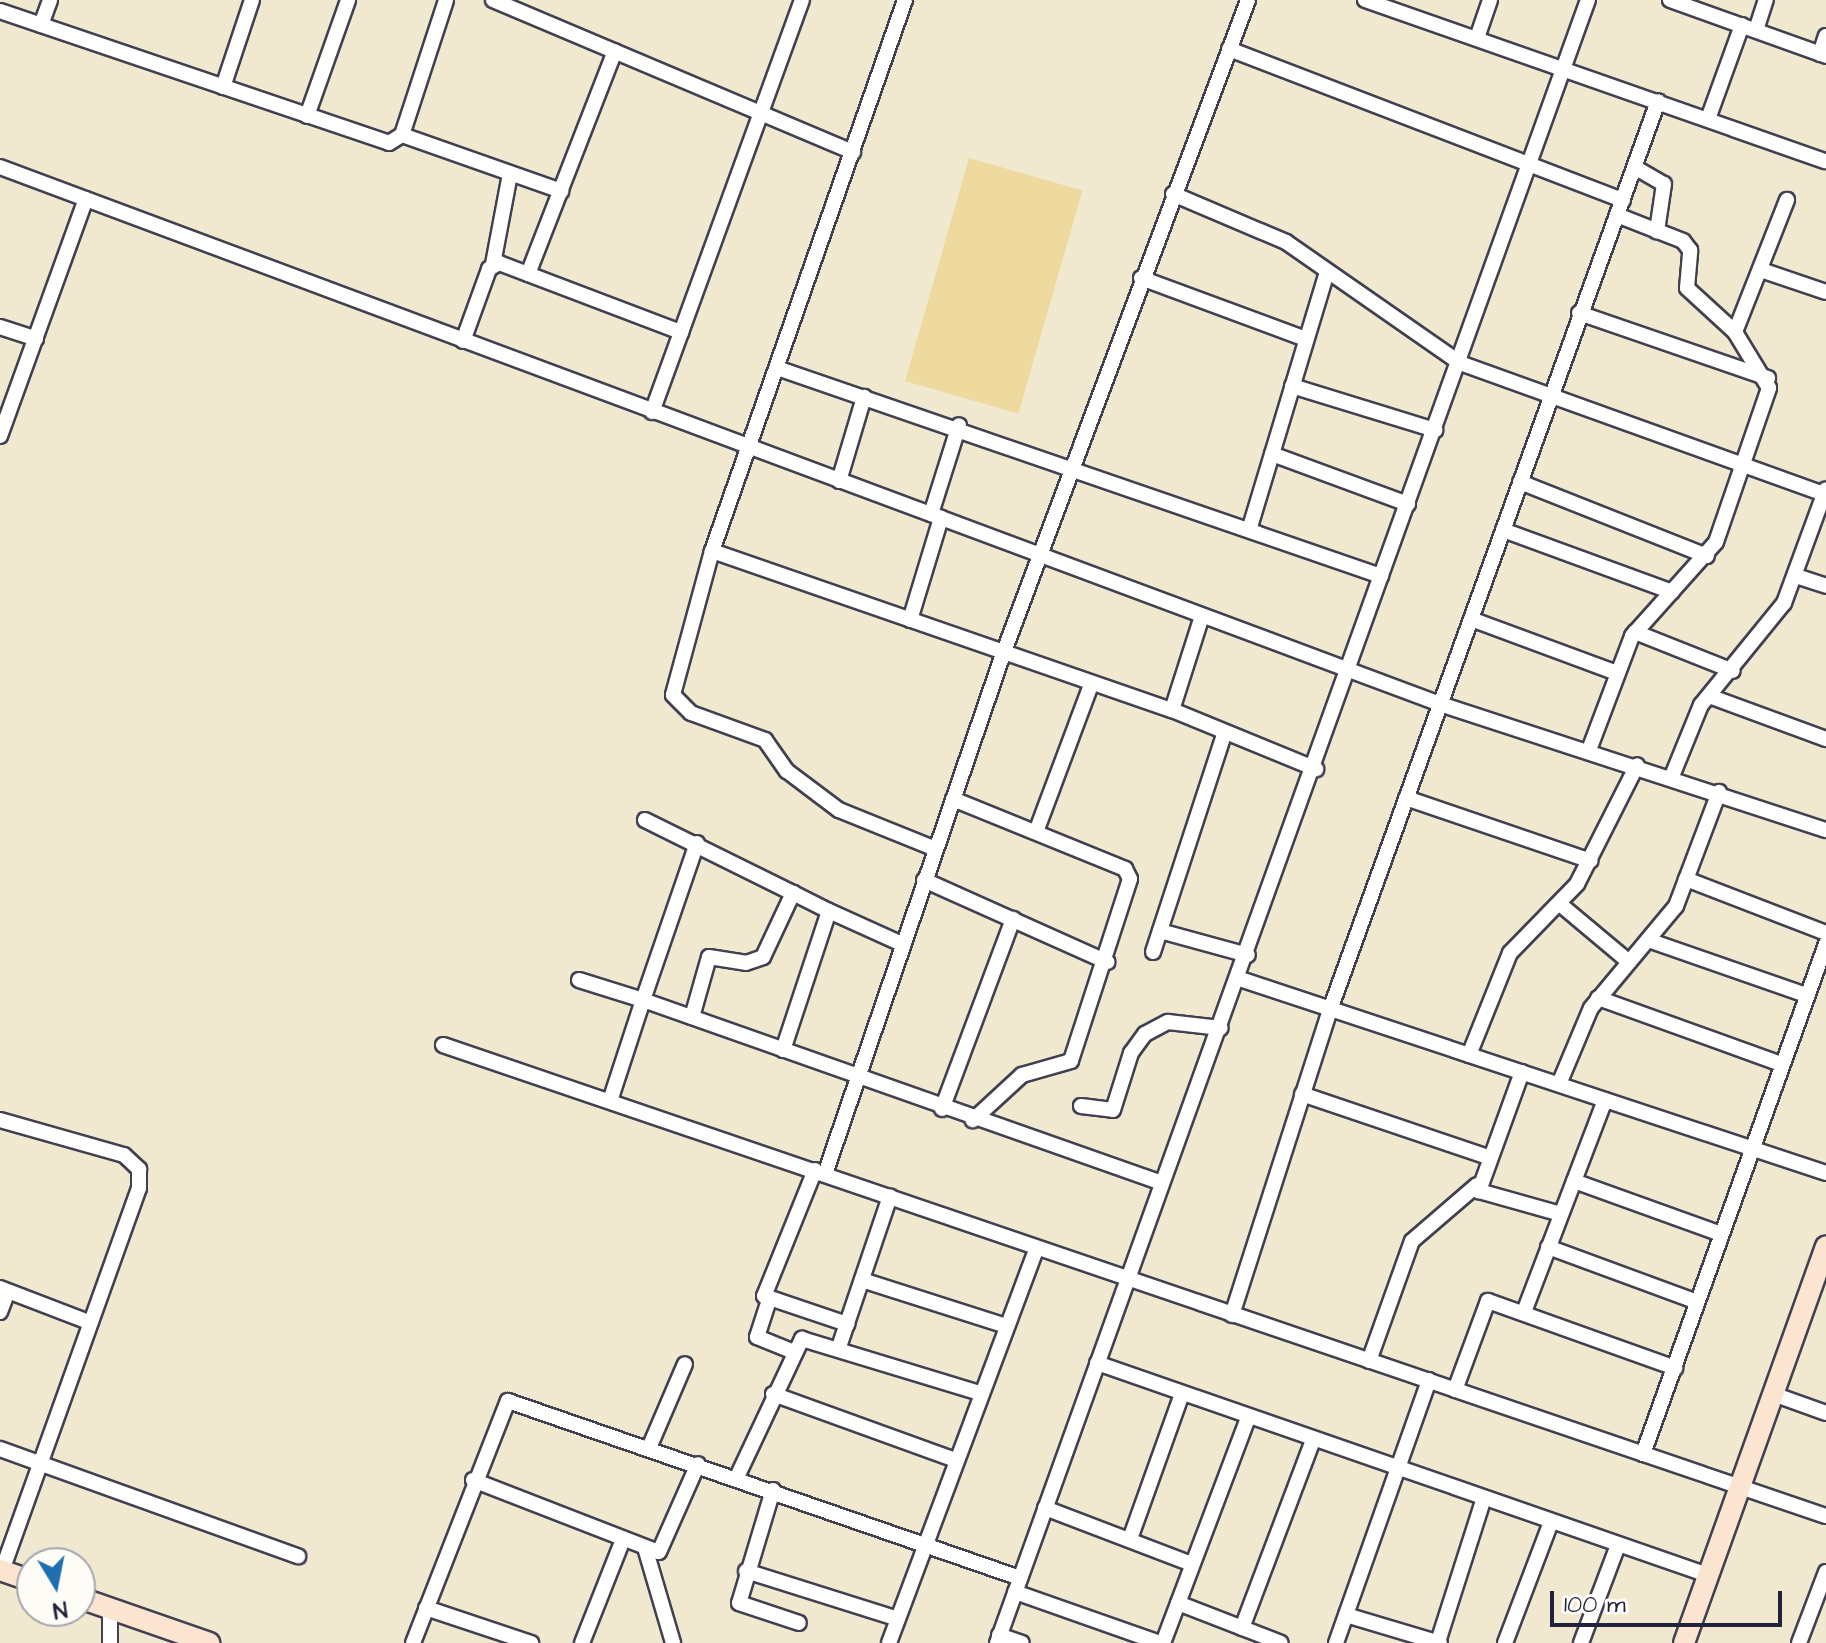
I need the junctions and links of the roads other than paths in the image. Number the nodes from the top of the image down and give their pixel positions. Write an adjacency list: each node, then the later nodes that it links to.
1 (50, 0): 16 (street)
2 (252, 0): 24 (street)
3 (348, 0): 27 (street)
4 (446, 0): 29 (street)
5 (493, 0): 21 (street)
6 (802, 0): 26 (street)
7 (905, 0): 30 (street)
8 (1248, 0): 20 (street)
9 (1365, 0): 19 (street)
10 (1490, 0): 19 (street)
11 (1588, 0): 23 (street)
12 (1670, 0): 14 (street)
13 (1766, 0): 17 (street)
14 (1689, 3): 17 (street)
15 (0, 11): 16 (street)
16 (41, 25): 24 (street)
17 (1749, 28): 22 (street); 28 (street)
18 (1826, 36): 22 (street)
19 (1477, 38): 23 (street)
20 (1229, 49): 31 (street); 37 (street)
21 (615, 51): 26 (street); 36 (street)
22 (1823, 55)
23 (1564, 67): 25 (street); 31 (street)
24 (223, 87): 27 (street)
25 (1658, 101): 28 (street); 34 (street)
26 (761, 113): 30 (street); 51 (street)
27 (307, 116): 29 (street)
28 (1708, 119): 32 (street)
29 (402, 135): 35 (street)
30 (853, 152): 57 (street)
31 (1530, 161): 39 (street); 56 (street)
32 (1826, 161)
33 (0, 167): 38 (street)
34 (1636, 168): 39 (street); 42 (street)
35 (510, 174): 36 (street); 43 (street)
36 (561, 191): 46 (street)
37 (1173, 194): 45 (street); 47 (street)
38 (86, 199): 53 (street); 55 (street)
39 (1623, 200): 41 (street)
40 (1787, 200): 44 (street)
41 (1617, 215): 42 (street); 49 (street)
42 (1657, 231): 52 (street)
43 (493, 264): 46 (street); 55 (street)
44 (1764, 271): 48 (street); 52 (street)
45 (1327, 272): 54 (street); 56 (street)
46 (528, 274): 51 (street)
47 (1141, 278): 54 (street); 69 (street)
48 (1826, 292)
49 (1579, 313): 58 (street); 60 (street)
50 (0, 327): 53 (street)
51 (681, 332): 62 (street)
52 (1735, 332): 58 (street)
53 (36, 339): 65 (street)
54 (1306, 339): 59 (street)
55 (463, 341): 62 (street)
56 (1460, 363): 60 (street); 64 (street)
57 (777, 368): 61 (street); 66 (street)
58 (1768, 378): 68 (street)
59 (1292, 386): 64 (street); 67 (street)
60 (1548, 395): 68 (street); 71 (street)
61 (864, 397): 63 (street); 70 (street)
62 (652, 412): 66 (street)
63 (959, 425): 69 (street); 74 (street)
64 (1435, 430): 73 (street)
65 (0, 433)
66 (748, 448): 70 (street); 77 (street)
67 (1272, 454): 73 (street); 75 (street)
68 (1742, 465): 72 (street); 79 (street)
69 (1074, 467): 75 (street); 78 (street)
70 (839, 481): 74 (street)
71 (1520, 482): 76 (street); 79 (street)
72 (1825, 493): 81 (street)
73 (1408, 504): 80 (street)
74 (936, 516): 78 (street); 86 (street)
75 (1250, 527): 80 (street)
76 (1503, 530): 83 (street); 85 (street)
77 (712, 551): 86 (street); 109 (street)
78 (1041, 554): 84 (street); 88 (street)
79 (1707, 556): 83 (street)
80 (1381, 576): 89 (street)
81 (1796, 576): 82 (street); 90 (street)
82 (1826, 586)
83 (1672, 592): 87 (street)
84 (1202, 616): 89 (street); 95 (street)
85 (1471, 619): 91 (street); 94 (street)
86 (910, 620): 88 (street)
87 (1635, 632): 90 (street); 91 (street)
88 (1003, 654): 92 (street); 104 (street)
89 (1352, 670): 94 (street); 100 (street)
90 (1733, 671): 93 (street)
91 (1617, 673): 98 (street)
92 (1091, 685): 95 (street); 107 (street)
93 (1709, 696): 97 (street); 101 (street)
94 (1440, 704): 98 (street); 103 (street)
95 (1172, 710): 96 (street)
96 (1225, 732): 100 (street); 117 (street)
97 (1826, 739)
98 (1589, 750): 99 (street)
99 (1637, 765): 101 (street); 110 (street)
100 (1316, 769): 123 (street)
101 (1672, 776): 102 (street)
102 (1719, 792): 106 (street); 111 (street)
103 (1406, 798): 110 (street); 131 (street)
104 (953, 799): 107 (street); 109 (street)
105 (645, 820): 108 (street)
106 (1826, 830)
107 (1036, 832): 125 (street)
108 (697, 843): 113 (street); 130 (street)
109 (933, 848): 112 (street)
110 (1591, 861): 114 (street)
111 (1686, 879): 118 (street); 119 (street)
112 (924, 880): 116 (street); 120 (street)
113 (793, 893): 115 (street); 132 (street)
114 (1561, 905): 124 (street); 136 (street)
115 (829, 911): 120 (street); 135 (street)
116 (1013, 919): 125 (street); 145 (street)
117 (1160, 931): 122 (street); 123 (street)
118 (1826, 933)
119 (1648, 940): 124 (street); 128 (street)
120 (902, 944): 139 (street)
121 (1826, 944): 128 (street)
122 (1153, 952)
123 (1248, 955): 126 (street)
124 (1628, 961): 129 (street)
125 (1107, 962): 147 (street)
126 (1240, 979): 131 (street); 133 (street)
127 (579, 980): 130 (street)
128 (1806, 995): 137 (street)
129 (1598, 998): 137 (street); 140 (street)
130 (643, 1000): 132 (street); 143 (street)
131 (1331, 1007): 136 (street); 141 (street)
132 (692, 1017): 135 (street)
133 (1221, 1028): 144 (street); 153 (street)
134 (443, 1045): 143 (street)
135 (783, 1050): 139 (street)
136 (1469, 1055): 138 (street)
137 (1781, 1064): 148 (street)
138 (1522, 1072): 140 (street); 149 (street)
139 (857, 1077): 145 (street); 150 (street)
140 (1559, 1084): 142 (street)
141 (1302, 1094): 149 (street); 168 (street)
142 (1605, 1100): 148 (street); 152 (street)
143 (610, 1101): 150 (street)
144 (1081, 1106)
145 (942, 1109): 147 (street)
146 (0, 1120): 169 (street)
147 (973, 1120): 153 (street)
148 (1751, 1147): 151 (street); 157 (street)
149 (1488, 1157): 154 (street)
150 (820, 1172): 155 (street); 164 (street)
151 (1826, 1173)
152 (1574, 1181): 156 (street); 157 (street)
153 (1162, 1183): 161 (street)
154 (1477, 1185): 156 (street); 174 (street)
155 (890, 1196): 160 (street); 162 (street)
156 (1561, 1214): 158 (street)
157 (1721, 1234): 165 (street)
158 (1548, 1247): 165 (street); 167 (street)
159 (1826, 1247): 183 (main road)
160 (1036, 1249): 161 (street); 171 (street)
161 (1128, 1278): 168 (street); 175 (street)
162 (862, 1280): 170 (street); 171 (street)
163 (4, 1289): 166 (street); 169 (street)
164 (769, 1300): 170 (street); 173 (street)
165 (1695, 1301): 177 (street)
166 (0, 1312)
167 (1524, 1312): 177 (street); 179 (street)
168 (1232, 1315): 174 (street)
169 (91, 1323): 191 (street)
170 (847, 1324): 172 (street)
171 (1006, 1326): 180 (street)
172 (839, 1347): 173 (street); 180 (street)
173 (792, 1351): 181 (street)
174 (1369, 1361): 178 (street)
175 (1097, 1363): 182 (street); 199 (street)
176 (685, 1364): 187 (street)
177 (1675, 1368): 189 (street)
178 (1429, 1380): 179 (street); 193 (street)
179 (1455, 1390): 189 (street)
180 (980, 1393): 190 (street)
181 (773, 1394): 190 (street); 194 (street)
182 (1182, 1394): 185 (street); 202 (street)
183 (1773, 1394): 184 (street); 196 (main road)
184 (1826, 1413)
185 (1248, 1418): 186 (street); 208 (street)
186 (1313, 1440): 193 (street); 222 (street)
187 (649, 1448): 192 (street); 195 (street)
188 (0, 1449): 191 (street)
189 (1643, 1454): 196 (street)
190 (955, 1460): 204 (street)
191 (39, 1464): 207 (street); 209 (street)
192 (698, 1464): 194 (street); 206 (street)
193 (1398, 1469): 198 (street); 219 (street)
194 (737, 1477): 197 (street)
195 (473, 1480): 203 (street); 216 (street)
196 (1740, 1487): 200 (street); 212 (main road)
197 (773, 1490): 204 (street); 210 (street)
198 (1484, 1498): 201 (street); 235 (street)
199 (1045, 1508): 202 (street); 213 (street)
200 (1826, 1516)
201 (1551, 1522): 205 (street); 236 (street)
202 (1130, 1539): 208 (street)
203 (622, 1542): 206 (street); 228 (street)
204 (927, 1544): 213 (street); 220 (street)
205 (1618, 1545): 212 (street); 237 (street)
206 (646, 1551): 229 (street)
207 (298, 1556)
208 (1192, 1564): 214 (street)
209 (1, 1571)
210 (746, 1571): 220 (street); 221 (street)
211 (1826, 1572): 217 (street)
212 (1708, 1575): 238 (main road)
213 (1017, 1585): 223 (street); 232 (street)
214 (1178, 1603): 222 (street); 232 (street)
215 (96, 1604): 218 (main road)
216 (426, 1608): 226 (street); 227 (street)
217 (1819, 1608): 239 (street)
218 (110, 1609): 224 (main road); 225 (street)
219 (1346, 1615): 234 (street); 235 (street)
220 (898, 1619): 230 (street)
221 (799, 1623)
222 (1242, 1628): 233 (street)
223 (998, 1639): 231 (street)
224 (205, 1642)
225 (110, 1643)
226 (413, 1643)
227 (531, 1643)
228 (582, 1643)
229 (673, 1643)
230 (889, 1643)
231 (1022, 1643)
232 (1161, 1643)
233 (1281, 1643)
234 (1336, 1643)
235 (1439, 1643)
236 (1505, 1643)
237 (1581, 1643)
238 (1684, 1643)
239 (1799, 1643)

